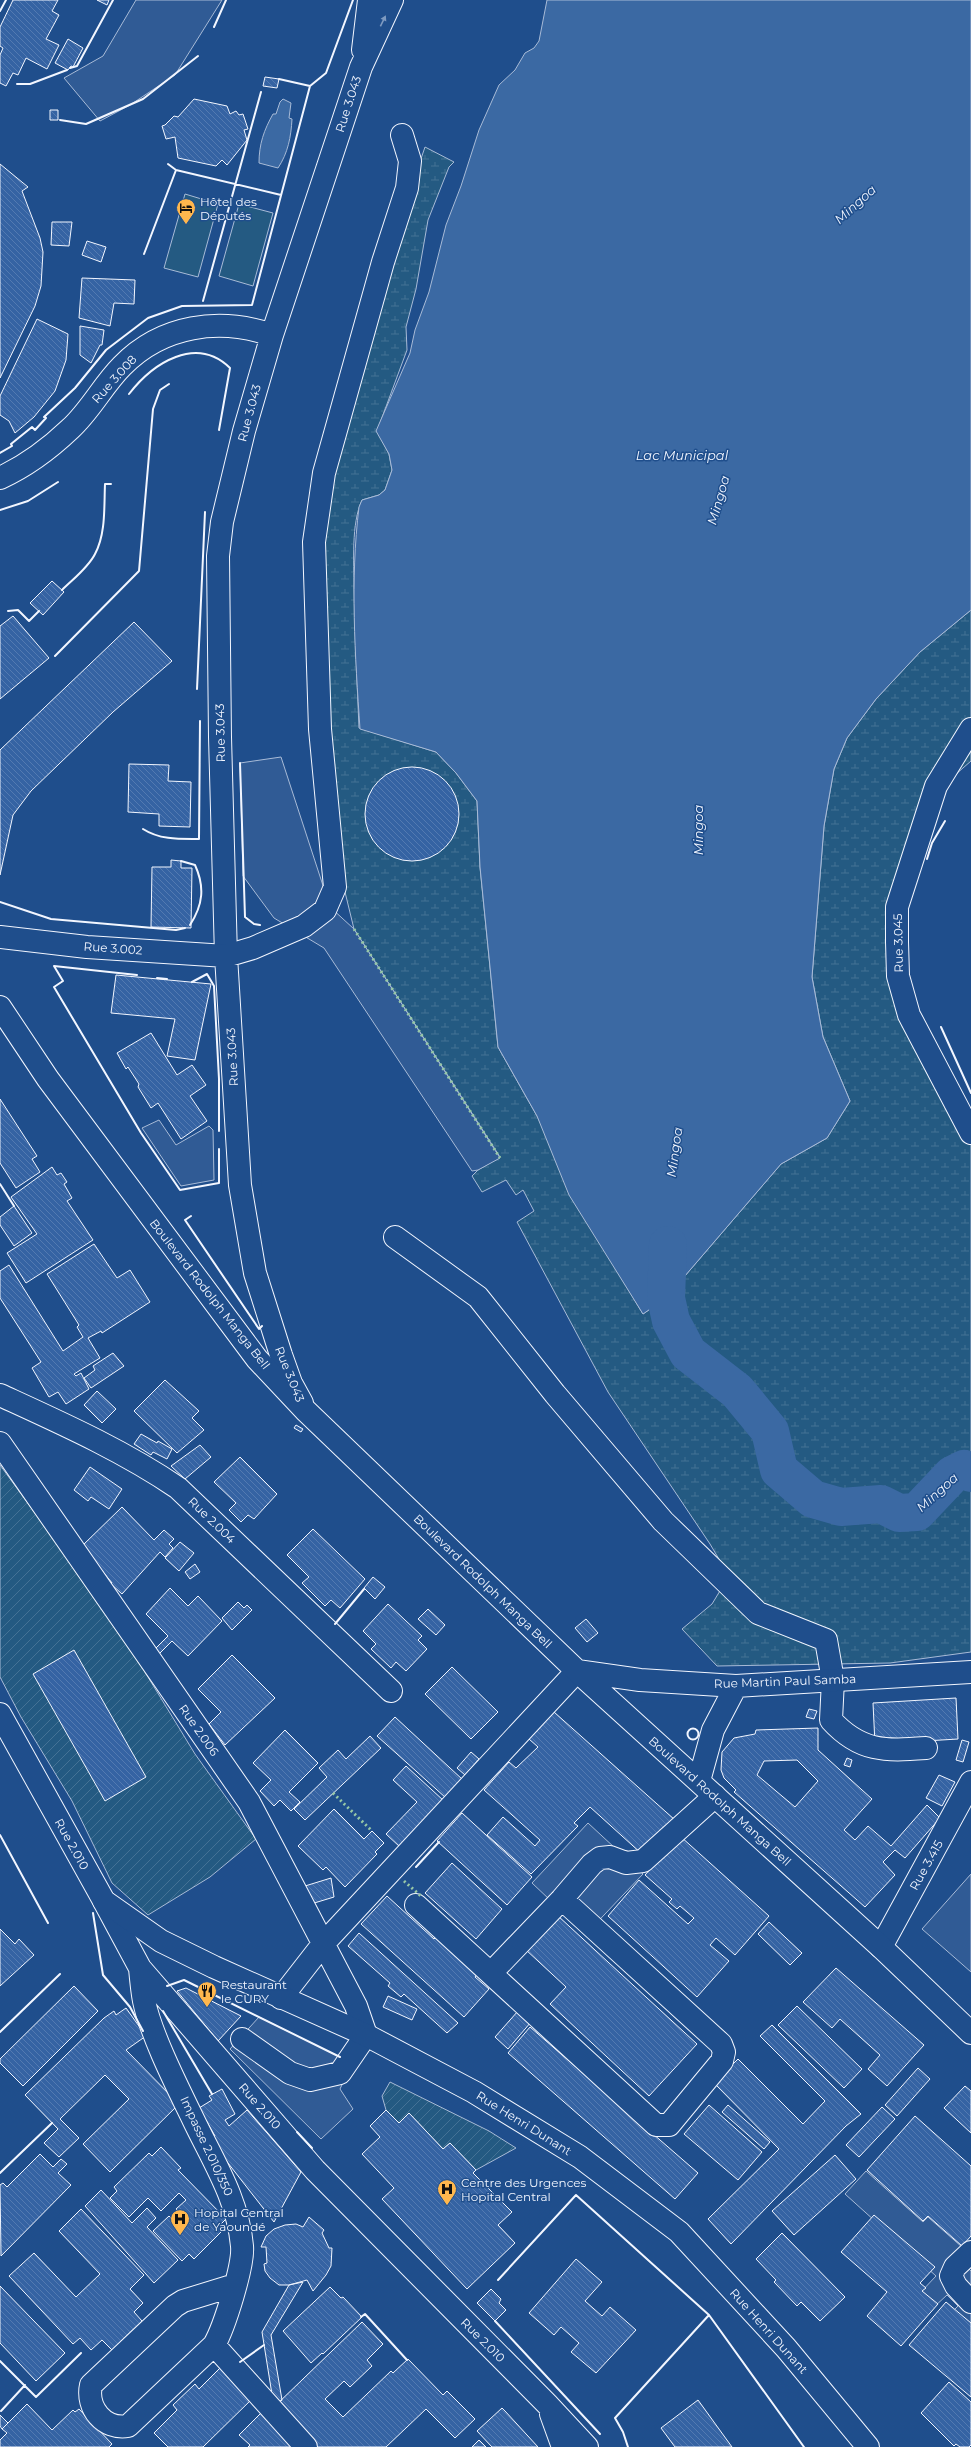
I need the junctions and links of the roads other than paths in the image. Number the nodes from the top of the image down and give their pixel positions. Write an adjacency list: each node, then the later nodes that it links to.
1 (369, 0): 3 (street, Rue 3.043)
2 (392, 0): 3 (street, Rue 3.043, one-way to 2)
3 (361, 67): 5 (street, Rue 3.043)
4 (402, 135): 11 (street)
5 (272, 335): 6 (street, Rue 3.008); 11 (street, Rue 3.043)
6 (0, 478)
7 (971, 729): 9 (street, Rue 3.045)
8 (971, 755): 9 (street)
9 (946, 767): 15 (street, Rue 3.045)
10 (0, 937): 11 (street, Rue 3.002)
11 (226, 956): 18 (street, Rue 3.043)
12 (0, 1007): 14 (street)
13 (0, 1030): 14 (street)
14 (48, 1079): 18 (street, Boulevard Rodolph Manga Bell)
15 (971, 1133)
16 (395, 1237): 22 (street)
17 (0, 1394): 24 (street, Rue 2.004)
18 (305, 1410): 20 (street, Boulevard Rodolph Manga Bell)
19 (0, 1444): 33 (street, Rue 2.006)
20 (577, 1671): 23 (street, Rue Martin Paul Samba); 27 (street, Boulevard Rodolph Manga Bell); 33 (street)
21 (971, 1672): 22 (street, Rue Martin Paul Samba)
22 (833, 1680): 23 (street, Rue Martin Paul Samba); 26 (street)
23 (736, 1686): 27 (street)
24 (391, 1691)
25 (1, 1719): 31 (street, Rue 2.010)
26 (926, 1748)
27 (699, 1781): 29 (street, Boulevard Rodolph Manga Bell)
28 (971, 1782): 34 (street, Rue 3.415)
29 (714, 1796): 30 (street); 34 (street, Boulevard Rodolph Manga Bell)
30 (562, 1899): 36 (street); 36 (street)
31 (104, 1901): 35 (street, Rue 2.010); 37 (street, Rue Henri Dunant)
32 (416, 1905): 36 (street)
33 (323, 1944): 37 (street); 39 (street, Rue 2.006)
34 (881, 1947): 38 (street, Boulevard Rodolph Manga Bell)
35 (140, 1968): 42 (street, Impasse 2.010/350); 45 (street, Rue 2.010)
36 (491, 1973)
37 (281, 1998): 39 (street, Rue Henri Dunant)
38 (971, 2033)
39 (366, 2034): 40 (street); 49 (street, Rue Henri Dunant)
40 (242, 2039)
41 (971, 2252): 43 (street)
42 (235, 2284): 44 (street, Impasse 2.010/350); 44 (street, Impasse 2.010/350)
43 (971, 2302)
44 (214, 2345): 46 (street)
45 (547, 2404): 47 (street); 48 (street, Rue 2.010)
46 (306, 2447)
47 (563, 2447)
48 (586, 2447)
49 (868, 2447)

